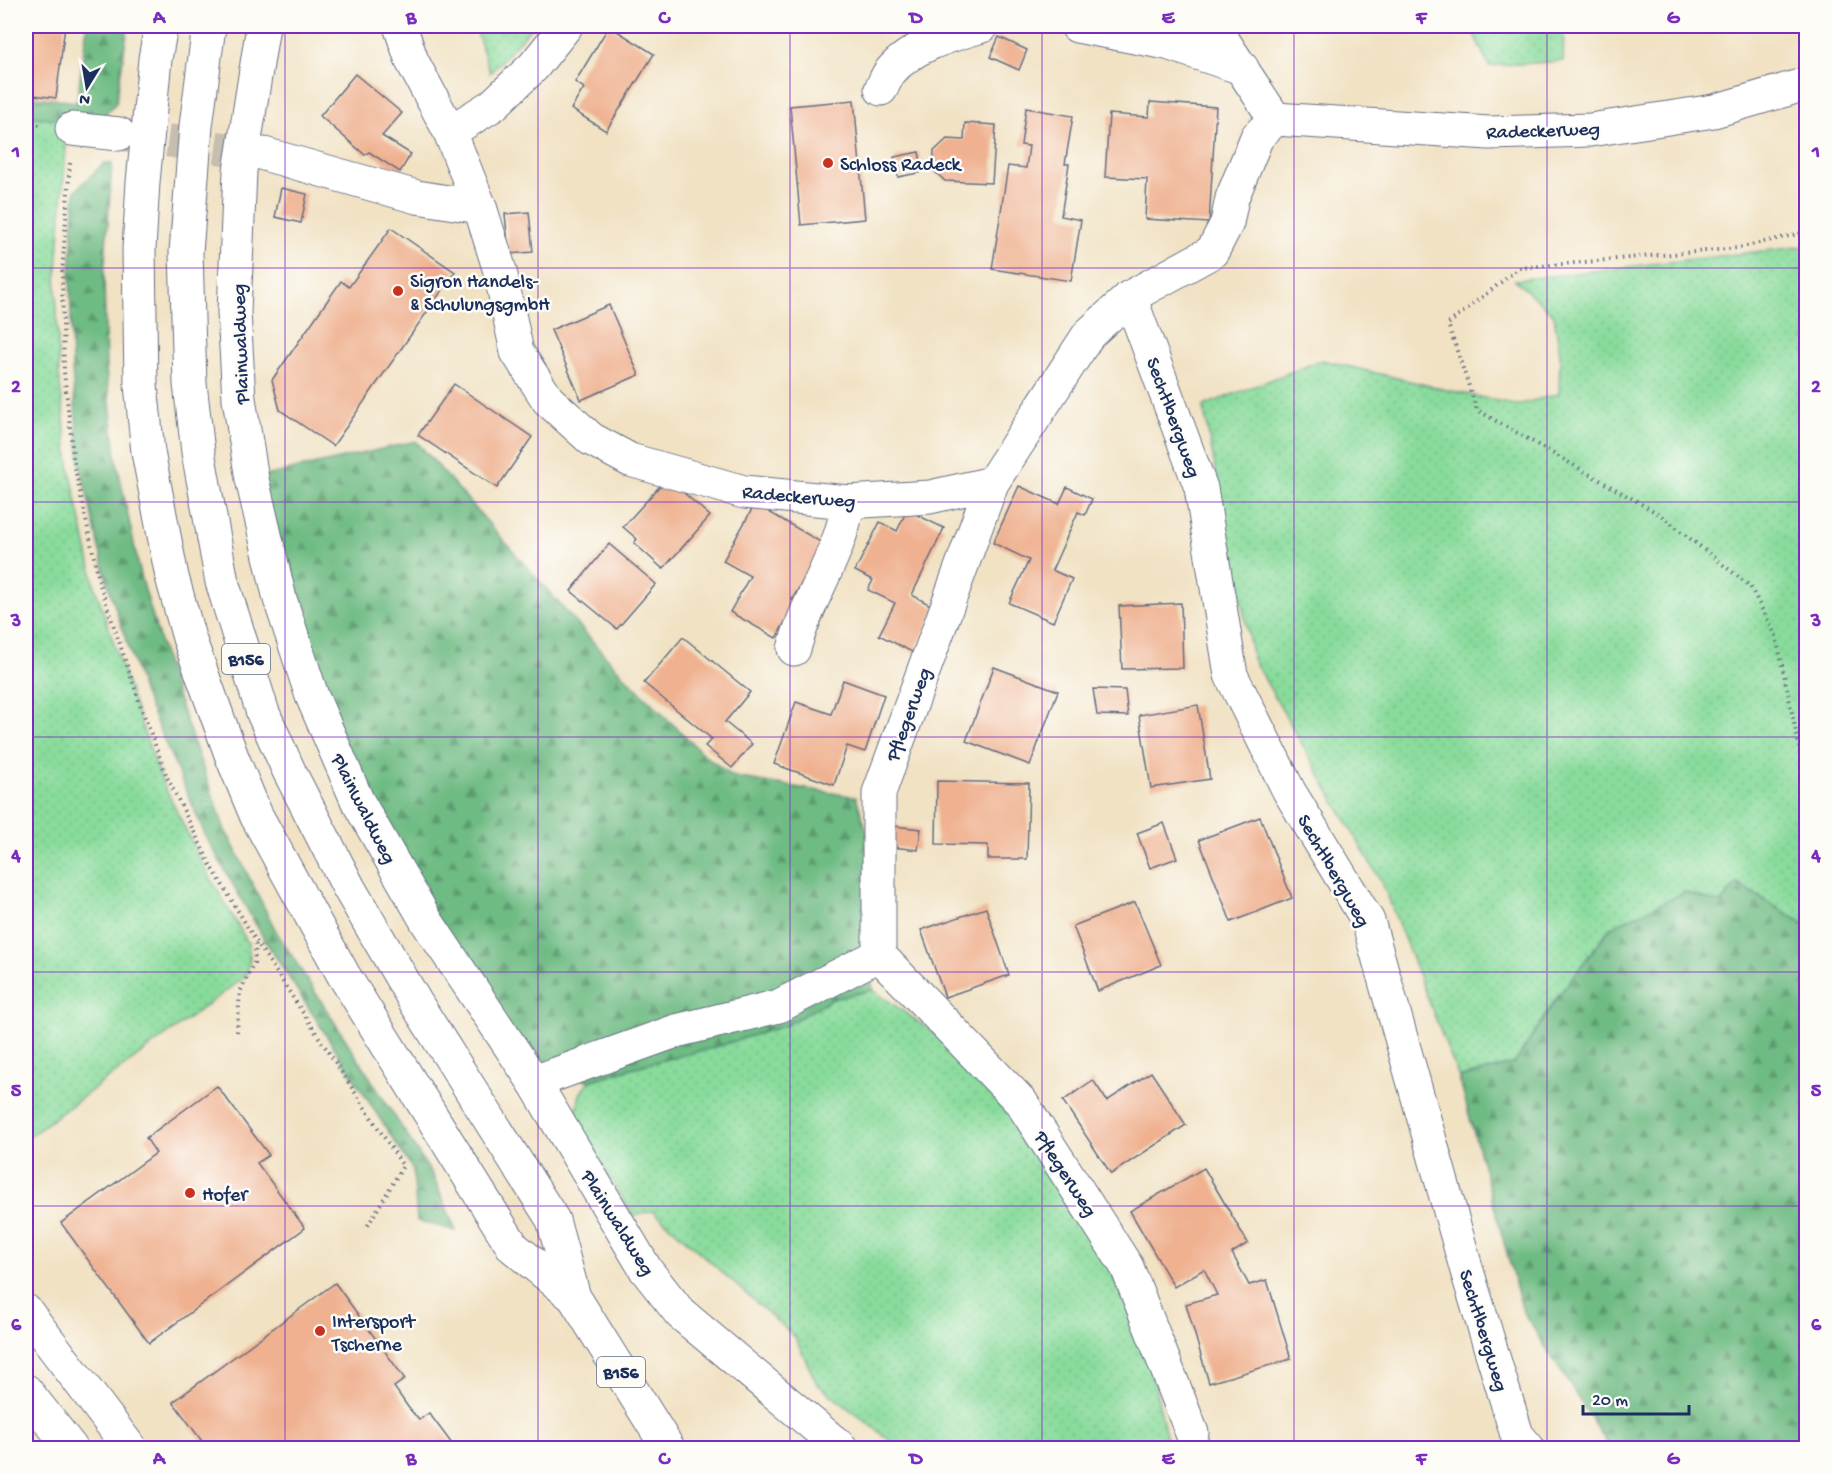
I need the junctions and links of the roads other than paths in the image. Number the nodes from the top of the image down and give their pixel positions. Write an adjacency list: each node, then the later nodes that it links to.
1 (160, 26): 24 (street, B156)
2 (209, 26): 24 (street, B156)
3 (263, 26): 23 (street, Plainwaldweg)
4 (400, 26): 14 (street, Radeckerweg)
5 (566, 26): 14 (street)
6 (982, 26): 11 (street)
7 (1077, 26): 9 (street)
8 (1201, 26): 9 (street)
9 (1242, 68): 12 (street)
10 (1806, 84): 12 (street, Radeckerweg)
11 (881, 89)
12 (1275, 119): 18 (street)
13 (72, 129): 15 (street)
14 (450, 132): 17 (street, Radeckerweg)
15 (120, 134)
16 (264, 154): 17 (street)
17 (480, 207): 20 (street, Radeckerweg)
18 (1130, 297): 19 (street); 32 (street, Sechtlbergweg)
19 (992, 483): 20 (street, Radeckerweg); 22 (street, Pflegerweg)
20 (848, 502): 21 (street)
21 (794, 649)
22 (879, 955): 23 (street); 27 (street, Pflegerweg)
23 (534, 1082): 31 (street, Plainwaldweg)
24 (574, 1297): 28 (street, B156)
25 (26, 1311): 30 (street)
26 (26, 1391): 29 (street)
27 (1192, 1433)
28 (668, 1448)
29 (70, 1449)
30 (130, 1449)
31 (841, 1449)
32 (1528, 1449)

